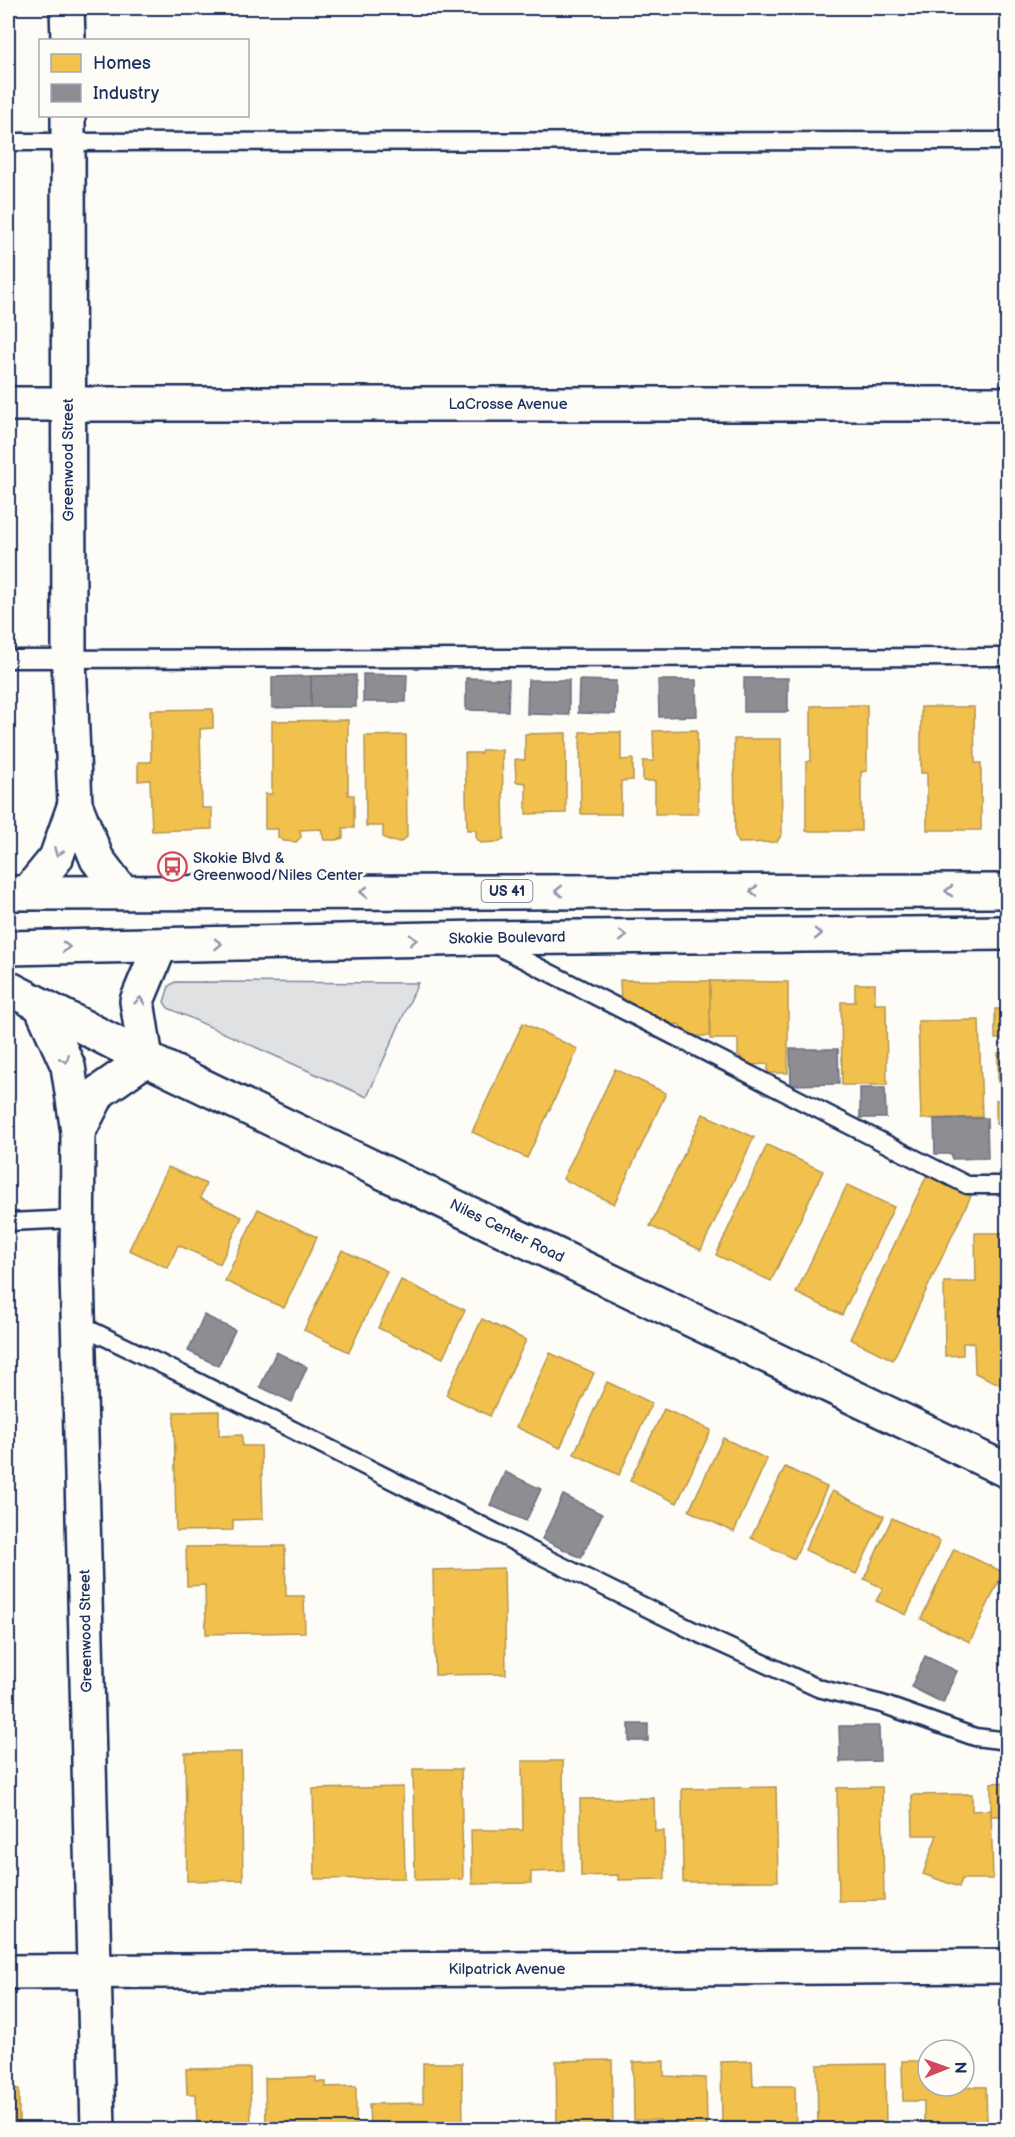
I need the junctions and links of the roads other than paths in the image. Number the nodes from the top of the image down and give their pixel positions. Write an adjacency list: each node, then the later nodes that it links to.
1 (68, 8): 2 (street)
2 (68, 39)
3 (68, 128): 4 (lane); 5 (lane); 7 (street, Greenwood Street)
4 (1008, 141)
5 (8, 142)
6 (8, 404): 7 (street, LaCrosse Avenue)
7 (68, 404): 8 (street, LaCrosse Avenue); 11 (street, Greenwood Street)
8 (1008, 404)
9 (1008, 657): 11 (lane)
10 (8, 659): 11 (lane)
11 (69, 659): 12 (street, Greenwood Street)
12 (75, 804): 14 (street, Greenwood Street, one-way to 14); 15 (street, Greenwood Street)
13 (1008, 891): 15 (street, US 41, one-way to 15)
14 (17, 892): 15 (street, US 41)
15 (122, 892)
16 (1008, 933): 17 (street, Skokie Boulevard, one-way to 16)
17 (480, 938): 18 (street, Skokie Boulevard, one-way to 17); 24 (lane)
18 (160, 946): 19 (street, Skokie Boulevard, one-way to 18); 22 (street, one-way to 18)
19 (8, 948)
20 (8, 988): 21 (street, Niles Center Road)
21 (41, 1006): 22 (street, Niles Center Road); 23 (street, Greenwood Street, one-way to 23)
22 (146, 1059): 23 (street, Greenwood Street); 28 (street, Niles Center Road)
23 (78, 1132): 25 (street, Greenwood Street)
24 (1008, 1185)
25 (76, 1220): 26 (lane); 27 (street, Greenwood Street)
26 (8, 1222)
27 (80, 1325): 29 (lane); 31 (street, Greenwood Street)
28 (1008, 1471)
29 (1008, 1741)
30 (1008, 1966): 31 (street, Kilpatrick Avenue)
31 (94, 1971): 32 (street, Kilpatrick Avenue); 33 (street, Greenwood Street)
32 (8, 1972)
33 (98, 2130)

